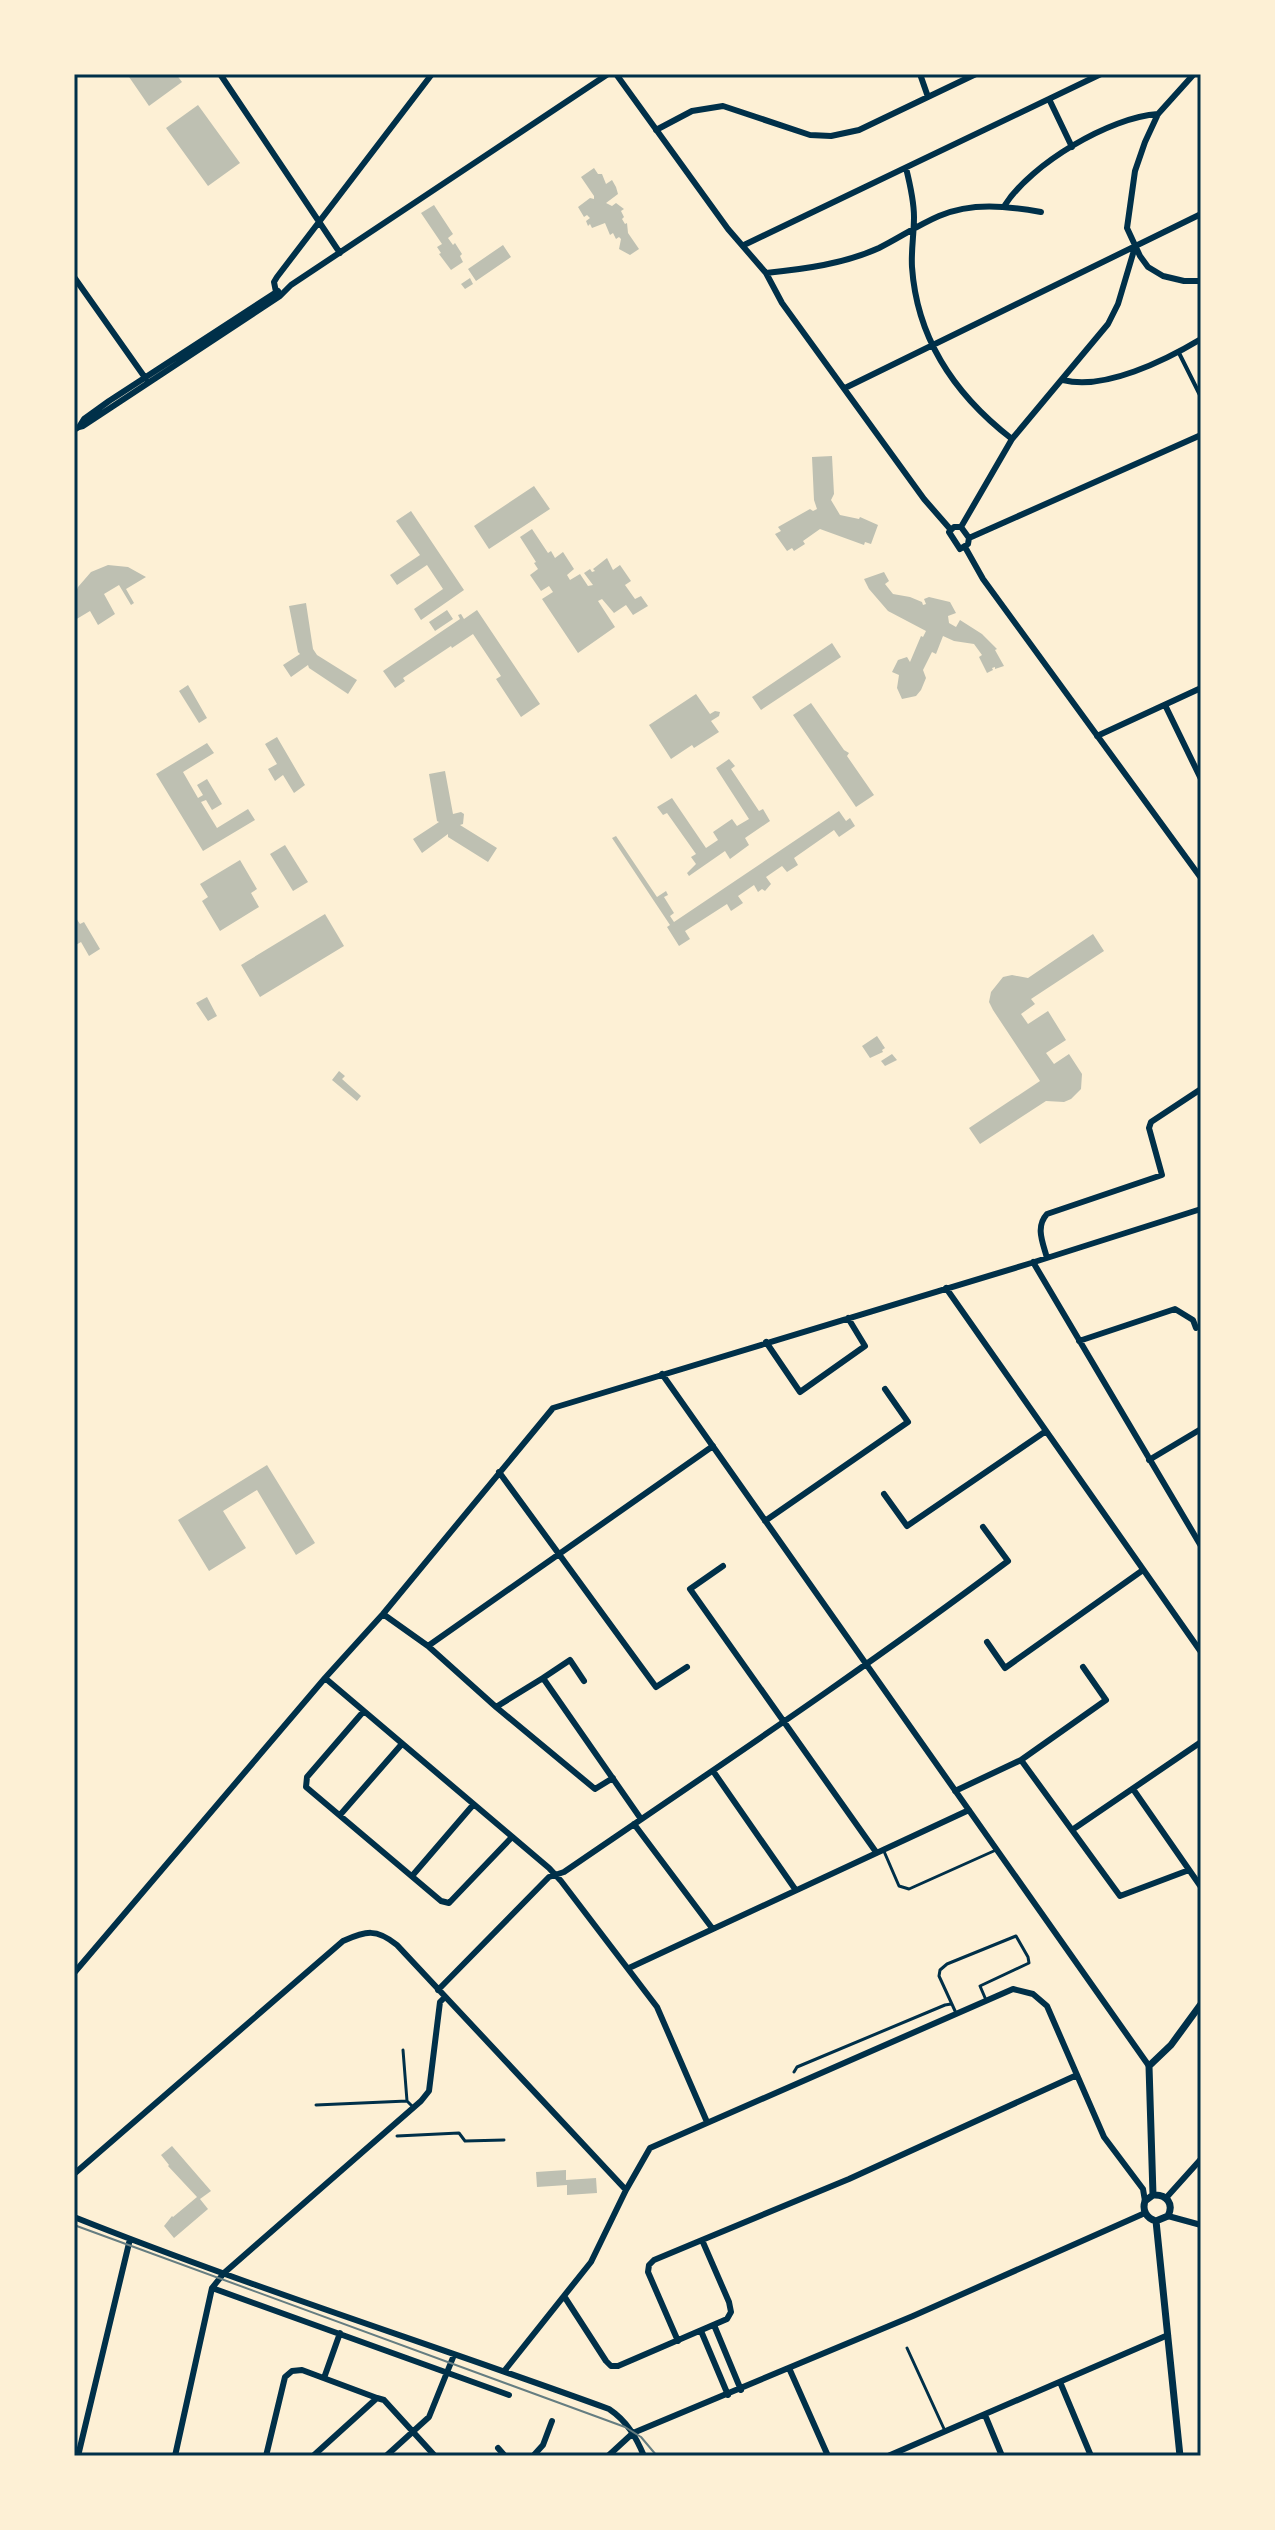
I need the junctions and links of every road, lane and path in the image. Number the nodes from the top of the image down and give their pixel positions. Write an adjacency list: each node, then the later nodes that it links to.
1 (220, 74): 18 (street)
2 (432, 74): 18 (street)
3 (608, 74): 22 (street)
4 (616, 74): 12 (street)
5 (920, 74): 9 (street)
6 (976, 74): 9 (street)
7 (1101, 74): 10 (street)
8 (1194, 74): 11 (street)
9 (928, 97): 12 (street)
10 (1049, 99): 13 (street); 14 (street)
11 (1158, 114): 13 (street); 21 (street)
12 (656, 130): 20 (street)
13 (1072, 147): 15 (street)
14 (906, 168): 19 (street); 20 (street)
15 (1005, 205): 16 (street); 19 (street)
16 (1041, 212)
17 (1201, 214): 21 (street)
18 (318, 221): 22 (street); 27 (street)
19 (913, 230): 23 (street); 29 (street)
20 (744, 245): 23 (street)
21 (1135, 247): 25 (street); 29 (street); 32 (street)
22 (340, 253): 26 (street)
23 (766, 273): 33 (street)
24 (74, 277): 31 (street)
25 (1201, 281)
26 (291, 285): 27 (street); 31 (street)
27 (276, 292): 31 (street)
28 (1201, 339): 30 (street)
29 (933, 346): 33 (street); 38 (street)
30 (1178, 352): 32 (street); 34 (street)
31 (147, 380): 36 (street); 36 (street)
32 (1063, 380): 38 (street)
33 (845, 388): 40 (street)
34 (1201, 397)
35 (74, 419): 36 (street)
36 (77, 428)
37 (1201, 435): 41 (street)
38 (1012, 439): 39 (street)
39 (961, 527): 40 (street); 41 (street)
40 (951, 530): 42 (street)
41 (969, 538): 42 (street)
42 (965, 547): 45 (street)
43 (1201, 688): 44 (street)
44 (1165, 705): 45 (street); 46 (street)
45 (1097, 736): 47 (street)
46 (1201, 779)
47 (1201, 878)
48 (1201, 1089): 50 (street)
49 (1201, 1209): 50 (street)
50 (1047, 1258): 51 (street)
51 (1033, 1262): 52 (street); 55 (street)
52 (946, 1288): 53 (street); 60 (street)
53 (848, 1318): 56 (street); 56 (street)
54 (1196, 1328): 55 (street)
55 (1079, 1341): 62 (street)
56 (766, 1342): 57 (street)
57 (662, 1374): 61 (street); 63 (street)
58 (885, 1389): 65 (street)
59 (1201, 1429): 62 (street)
60 (1046, 1431): 64 (street); 70 (street)
61 (713, 1446): 65 (street); 68 (street)
62 (1149, 1460): 67 (street)
63 (499, 1472): 68 (street); 71 (street)
64 (884, 1494)
65 (765, 1521): 75 (street)
66 (983, 1527): 75 (street)
67 (1201, 1546)
68 (560, 1554): 73 (street); 76 (street)
69 (723, 1566): 83 (street)
70 (1143, 1570): 72 (street); 74 (street)
71 (383, 1614): 73 (street); 78 (street)
72 (987, 1642)
73 (428, 1646): 81 (street)
74 (1201, 1652)
75 (865, 1664): 83 (street); 90 (street)
76 (687, 1667)
77 (1083, 1667): 86 (street)
78 (325, 1678): 82 (street); 107 (street)
79 (543, 1678): 80 (street); 81 (street); 88 (street)
80 (584, 1681)
81 (496, 1707): 88 (street)
82 (363, 1712): 85 (street); 93 (street)
83 (784, 1722): 87 (street); 99 (street)
84 (1200, 1743): 89 (street)
85 (401, 1745): 91 (street); 93 (street)
86 (1021, 1760): 90 (street); 96 (street)
87 (713, 1771): 94 (street); 104 (street)
88 (613, 1778): 94 (street)
89 (1133, 1789): 96 (street); 100 (street)
90 (955, 1791): 92 (street)
91 (473, 1805): 97 (street); 102 (street)
92 (969, 1810): 98 (street); 99 (street)
93 (340, 1815): 102 (street)
94 (641, 1819): 95 (street)
95 (634, 1824): 101 (street); 105 (street)
96 (1072, 1830): 100 (street)
97 (512, 1837): 101 (street); 102 (street)
98 (996, 1850): 99 (lane); 115 (street)
99 (880, 1851): 104 (street)
100 (1189, 1870): 103 (street)
101 (555, 1875): 106 (street); 108 (street)
102 (412, 1876)
103 (1201, 1887)
104 (795, 1889): 105 (street)
105 (712, 1928): 106 (street)
106 (629, 1968): 121 (street)
107 (74, 1973)
108 (438, 1990): 109 (street); 125 (street)
109 (445, 1997): 120 (street); 126 (street)
110 (986, 2000): 111 (lane); 113 (street); 117 (street)
111 (951, 2004): 113 (lane); 116 (lane)
112 (1201, 2004): 115 (street)
113 (956, 2013): 121 (street)
114 (403, 2050): 118 (lane)
115 (1149, 2066): 127 (street)
116 (794, 2072)
117 (1077, 2075): 129 (street); 136 (street)
118 (407, 2101): 119 (lane); 120 (lane)
119 (316, 2105)
120 (414, 2108): 137 (street)
121 (707, 2122): 126 (street)
122 (397, 2136): 123 (lane)
123 (504, 2140)
124 (1201, 2159): 128 (street)
125 (74, 2174)
126 (626, 2190): 139 (street)
127 (1153, 2195): 128 (street); 129 (street)
128 (1166, 2198): 131 (street)
129 (1145, 2201): 130 (street)
130 (1145, 2213): 133 (street); 147 (street)
131 (1168, 2216): 133 (street); 134 (street)
132 (74, 2217): 135 (street)
133 (1156, 2221): 143 (street)
134 (1201, 2225)
135 (130, 2239): 137 (street); 164 (street)
136 (702, 2240): 140 (street); 144 (street)
137 (224, 2273): 138 (street); 146 (street)
138 (212, 2288): 142 (street); 165 (street)
139 (564, 2296): 144 (street); 148 (street)
140 (714, 2325): 141 (street); 152 (street)
141 (701, 2331): 144 (street); 154 (street)
142 (340, 2333): 149 (street); 150 (street)
143 (1168, 2335): 151 (street); 178 (street)
144 (678, 2341)
145 (907, 2348): 159 (lane)
146 (454, 2355): 148 (street); 149 (street)
147 (789, 2368): 152 (street); 173 (street)
148 (505, 2370): 160 (street)
149 (447, 2373): 153 (street); 158 (street)
150 (324, 2378): 155 (street); 166 (street)
151 (1060, 2382): 156 (street); 177 (street)
152 (741, 2390): 154 (street)
153 (509, 2395)
154 (728, 2395): 160 (street)
155 (377, 2398): 158 (street); 163 (street)
156 (985, 2415): 159 (street); 176 (street)
157 (552, 2421): 170 (street)
158 (414, 2431): 167 (street); 168 (street)
159 (945, 2431): 162 (street)
160 (633, 2433): 171 (street); 172 (street)
161 (498, 2448): 169 (street)
162 (908, 2448): 174 (street); 175 (street)
163 (319, 2454)
164 (78, 2456)
165 (175, 2456)
166 (266, 2456)
167 (386, 2456)
168 (435, 2456)
169 (505, 2456)
170 (533, 2456)
171 (608, 2456)
172 (644, 2456)
173 (828, 2456)
174 (888, 2456)
175 (911, 2456)
176 (1002, 2456)
177 (1091, 2456)
178 (1180, 2456)

